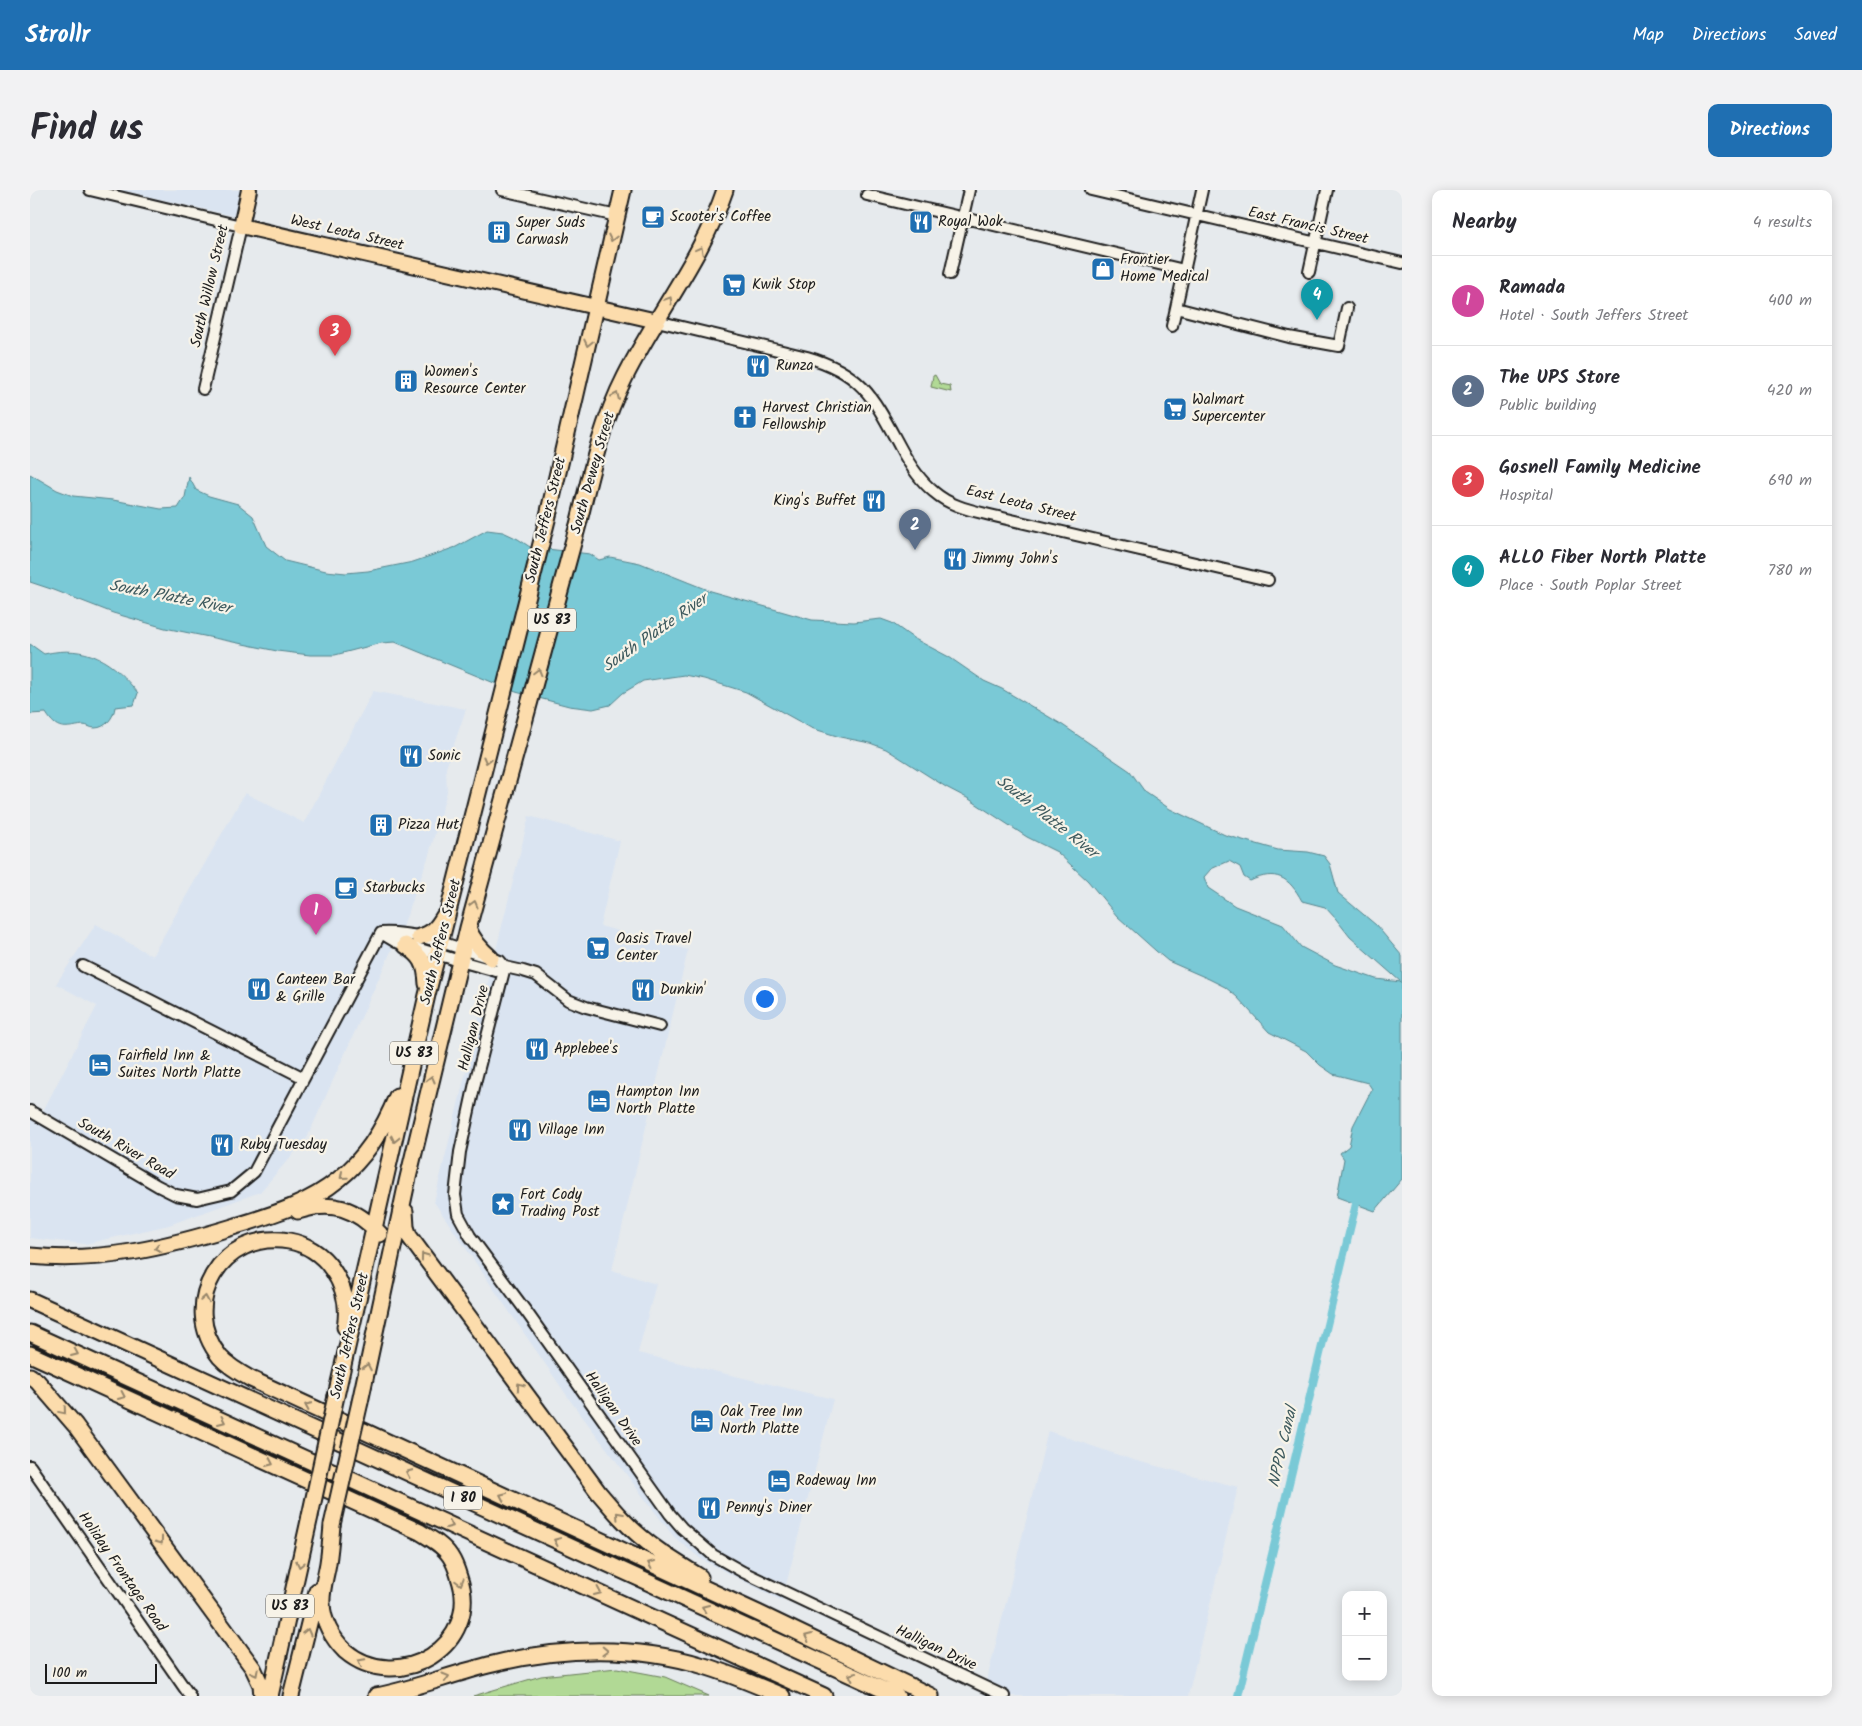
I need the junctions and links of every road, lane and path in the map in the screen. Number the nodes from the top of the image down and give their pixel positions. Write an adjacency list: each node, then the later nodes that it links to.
1 (90, 190): 14 (street, West Leota Street)
2 (249, 190): 14 (main road, South Willow Street)
3 (505, 190): 12 (street)
4 (622, 190): 12 (highway, South Jeffers Street)
5 (726, 190): 23 (highway, South Dewey Street / US 83, one-way to 5)
6 (969, 190): 13 (street)
7 (1091, 190): 11 (street, East Francis Street)
8 (1202, 190): 11 (street)
9 (1327, 190): 15 (street)
10 (867, 195): 13 (street)
11 (1196, 215): 15 (street, East Francis Street); 17 (street)
12 (617, 216): 20 (highway, South Jeffers Street, one-way to 20)
13 (962, 218): 17 (street); 19 (street)
14 (240, 226): 20 (main road, West Leota Street); 25 (street, South Willow Street)
15 (1315, 243): 16 (street, East Francis Street); 18 (street)
16 (1402, 263)
17 (1184, 270): 21 (street)
18 (1310, 272)
19 (950, 274)
20 (596, 307): 23 (main road, East Leota Street); 28 (highway, South Jeffers Street / US 83, one-way to 28)
21 (1176, 308): 22 (street); 24 (street)
22 (1347, 308)
23 (657, 321): 26 (street, East Leota Street); 27 (highway, South Dewey Street / US 83, one-way to 23)
24 (1172, 326)
25 (203, 389)
26 (1268, 580)
27 (525, 719): 29 (highway, South Jeffers Street / US 83, one-way to 27)
28 (451, 902): 31 (highway); 33 (highway, South Jeffers Street / US 83)
29 (468, 928): 34 (highway, South Jeffers Street / US 83); 35 (highway)
30 (381, 932): 31 (street, Halligan Drive); 32 (street, Halligan Drive); 41 (street)
31 (418, 937): 33 (street, Halligan Drive)
32 (405, 945): 33 (street, Halligan Drive); 38 (highway)
33 (440, 948): 34 (street, Halligan Drive); 38 (highway, South Jeffers Street / US 83)
34 (461, 956): 35 (street, Halligan Drive); 37 (street, Halligan Drive); 43 (highway, South Jeffers Street / US 83, one-way to 34)
35 (491, 958): 37 (street, Halligan Drive)
36 (83, 966): 41 (street)
37 (505, 967): 39 (street); 67 (street, Halligan Drive)
38 (427, 995): 40 (highway, South Jeffers Street / US 83)
39 (660, 1026)
40 (412, 1060): 44 (highway, South Jeffers Street / US 83, one-way to 44); 45 (highway, one-way to 45)
41 (304, 1078): 42 (street, South River Road)
42 (30, 1111)
43 (407, 1182): 48 (highway, South Jeffers Street / US 83); 56 (highway, one-way to 43)
44 (374, 1228): 45 (highway); 48 (highway); 52 (highway, South Jeffers Street / US 83)
45 (205, 1236): 46 (highway, one-way to 46)
46 (30, 1256)
47 (30, 1300): 65 (highway, I 80, one-way to 47)
48 (374, 1331): 54 (highway, South Jeffers Street / US 83, one-way to 48, bridge)
49 (30, 1333): 64 (highway, I 80, one-way to 64)
50 (30, 1354): 54 (highway, one-way to 54)
51 (30, 1376): 58 (highway, one-way to 58)
52 (336, 1396): 55 (highway, South Jeffers Street / US 83, one-way to 55, bridge); 56 (highway, one-way to 52)
53 (30, 1466): 57 (street, Holiday Frontage Road)
54 (332, 1525): 61 (highway, South Jeffers Street / US 83, one-way to 54)
55 (293, 1597): 59 (highway, South Jeffers Street / US 83); 60 (highway)
56 (758, 1613): 66 (highway, one-way to 56)
57 (190, 1696)
58 (262, 1696)
59 (270, 1696)
60 (287, 1696)
61 (291, 1696)
62 (379, 1696): 63 (highway, one-way to 63)
63 (782, 1696)
64 (824, 1696)
65 (897, 1696)
66 (930, 1696)
67 (1004, 1696)

